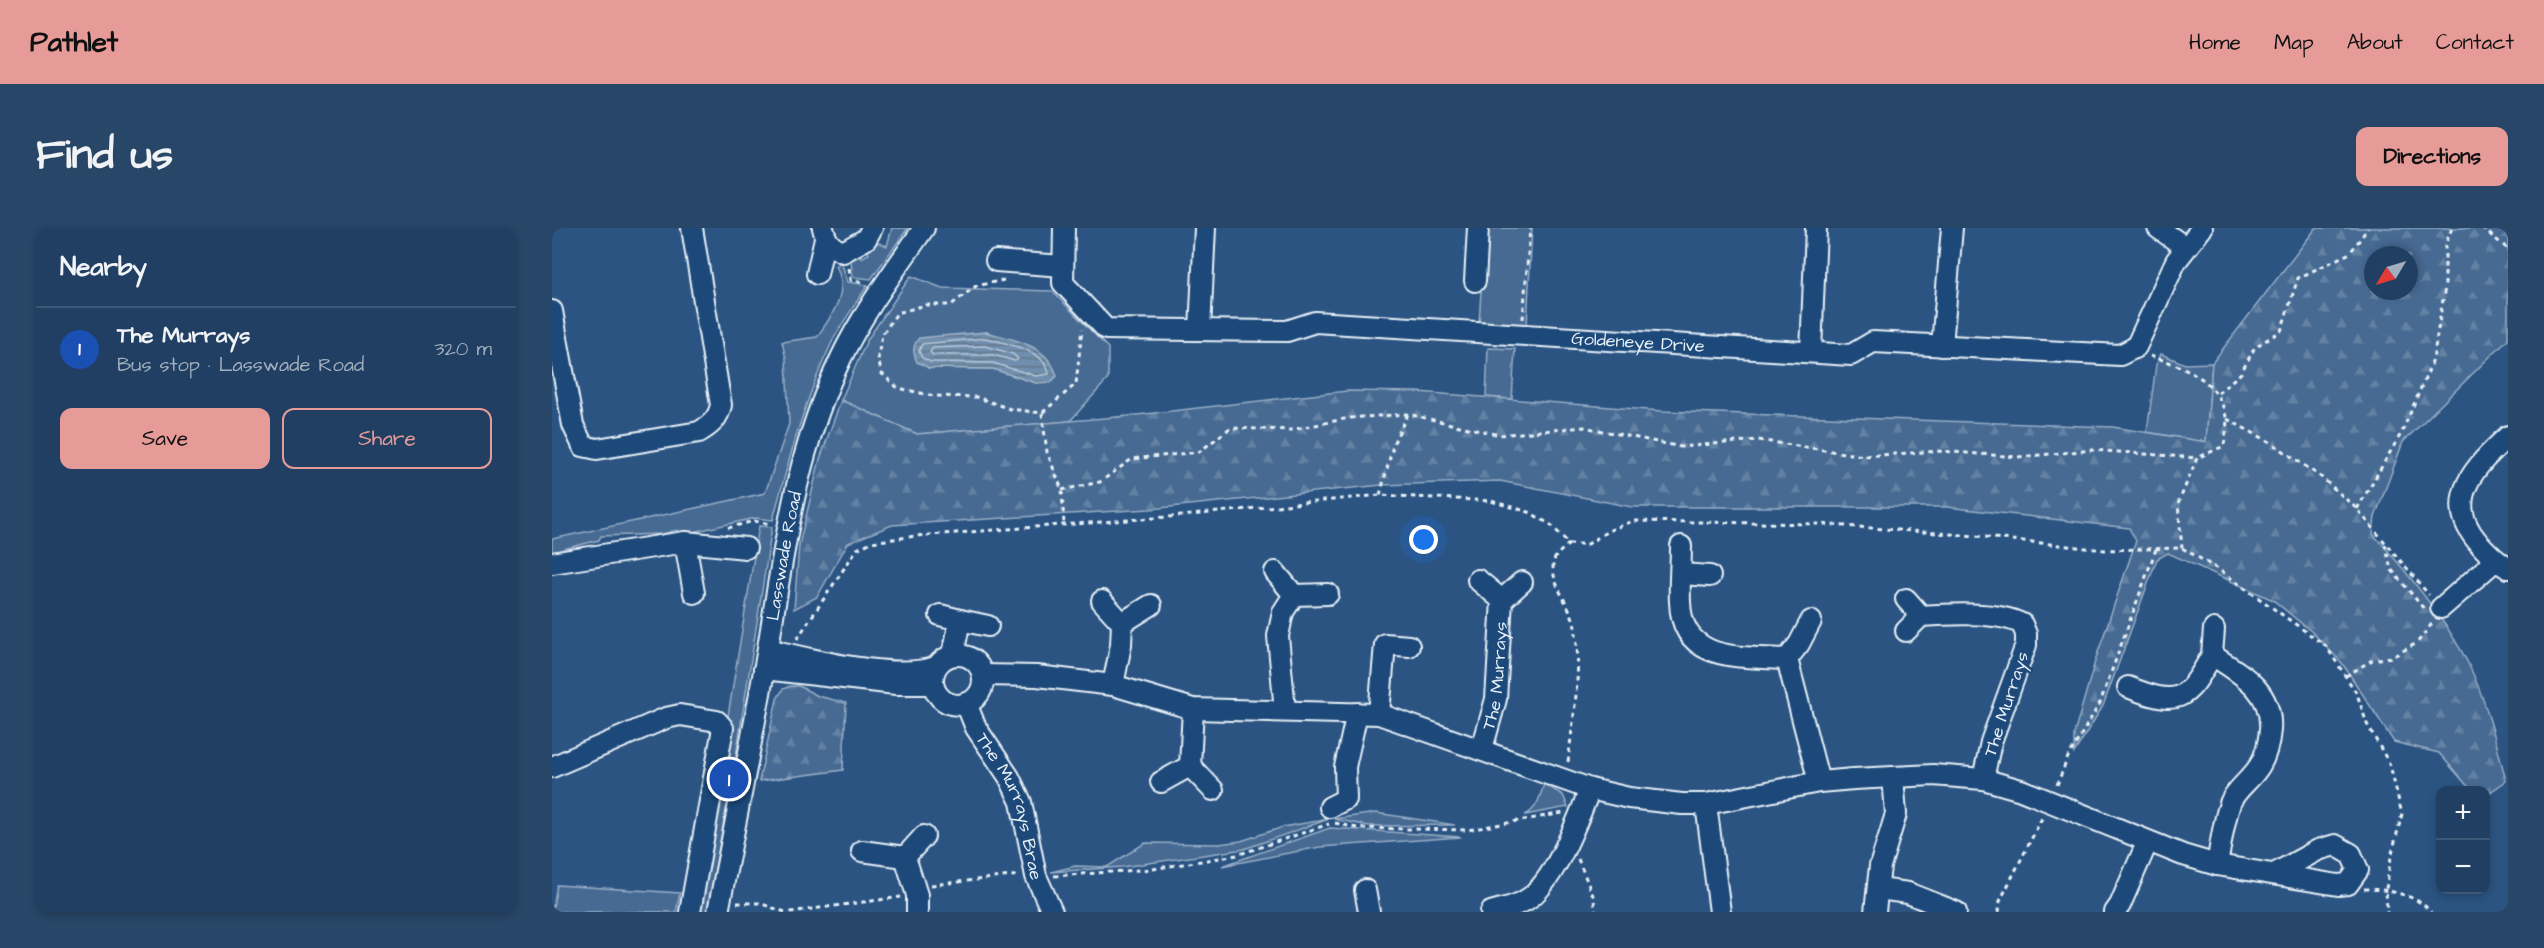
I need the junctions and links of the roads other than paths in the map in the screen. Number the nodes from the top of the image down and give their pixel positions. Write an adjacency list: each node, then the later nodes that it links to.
1 (692, 228): 17 (street)
2 (872, 228): 11 (street)
3 (924, 228): 49 (street, Lasswade Road)
4 (1064, 228): 14 (street, Goldeneye Drive)
5 (1205, 228): 18 (street)
6 (1478, 228): 16 (street)
7 (1815, 228): 20 (street)
8 (1952, 228): 19 (street)
9 (2158, 228): 12 (street)
10 (2202, 228): 12 (street)
11 (824, 233): 15 (street)
12 (2185, 247): 19 (street, Goldeneye Drive)
13 (996, 261): 14 (street)
14 (1063, 266): 18 (street, Goldeneye Drive)
15 (817, 274)
16 (1475, 280)
17 (552, 310)
18 (1200, 330): 20 (street, Goldeneye Drive)
19 (1942, 346): 20 (street, Goldeneye Drive)
20 (1811, 352)
21 (2508, 435): 26 (street)
22 (685, 542): 24 (street); 25 (street); 32 (street)
23 (1681, 546): 28 (street)
24 (746, 548)
25 (552, 563)
26 (2502, 564): 39 (street)
27 (1275, 572): 34 (street)
28 (1681, 574): 29 (street); 52 (street)
29 (1710, 576)
30 (1478, 580): 36 (street, The Murrays)
31 (1522, 582): 36 (street, The Murrays)
32 (694, 592)
33 (1328, 594): 34 (street)
34 (1294, 595): 60 (street)
35 (1906, 599): 41 (street)
36 (1502, 600): 63 (street, The Murrays)
37 (1102, 601): 44 (street)
38 (1151, 605): 44 (street)
39 (2441, 608)
40 (940, 615): 42 (street)
41 (1921, 616): 47 (street); 67 (street, The Murrays)
42 (960, 620): 45 (street); 50 (street)
43 (1811, 621): 52 (street)
44 (1122, 623): 56 (street)
45 (988, 626)
46 (2214, 628): 51 (street)
47 (1906, 631)
48 (1409, 646): 62 (street)
49 (768, 649): 53 (street, Lasswade Road); 55 (street)
50 (953, 655): 54 (street); 55 (street)
51 (2212, 655): 57 (street); 78 (street)
52 (1787, 659): 69 (street)
53 (764, 669): 55 (street); 86 (street, Lasswade Road)
54 (983, 675): 56 (street, The Murrays); 58 (street)
55 (935, 676): 58 (street)
56 (1113, 685): 59 (street, The Murrays)
57 (2128, 687)
58 (966, 704): 87 (street, The Murrays Brae)
59 (1193, 709): 60 (street, The Murrays); 64 (street)
60 (1285, 711): 61 (street, The Murrays)
61 (1357, 713): 62 (street, The Murrays); 72 (street)
62 (1379, 714): 63 (street, The Murrays)
63 (1482, 749): 70 (street, The Murrays)
64 (1190, 766): 68 (street); 71 (street)
65 (552, 767): 85 (street)
66 (1893, 777): 67 (street, The Murrays); 69 (street, The Murrays); 81 (street)
67 (1983, 779): 75 (street, The Murrays)
68 (1161, 782)
69 (1819, 783): 73 (street, The Murrays)
70 (1590, 789): 73 (street, The Murrays); 89 (street)
71 (1213, 790)
72 (1344, 804)
73 (1706, 804): 90 (street)
74 (924, 836): 77 (street)
75 (2147, 843): 78 (street, The Murrays); 93 (street)
76 (862, 850): 77 (street)
77 (905, 857): 84 (street)
78 (2217, 865): 79 (street, The Murrays)
79 (2274, 874): 80 (street, The Murrays); 80 (street)
80 (2338, 885): 82 (street, The Murrays)
81 (1879, 889): 91 (street); 92 (street)
82 (2361, 889)
83 (1365, 890): 88 (street)
84 (917, 903)
85 (690, 912)
86 (718, 912)
87 (1052, 912)
88 (1369, 912)
89 (1491, 912)
90 (1720, 912)
91 (1875, 912)
92 (1956, 912)
93 (2115, 912)

